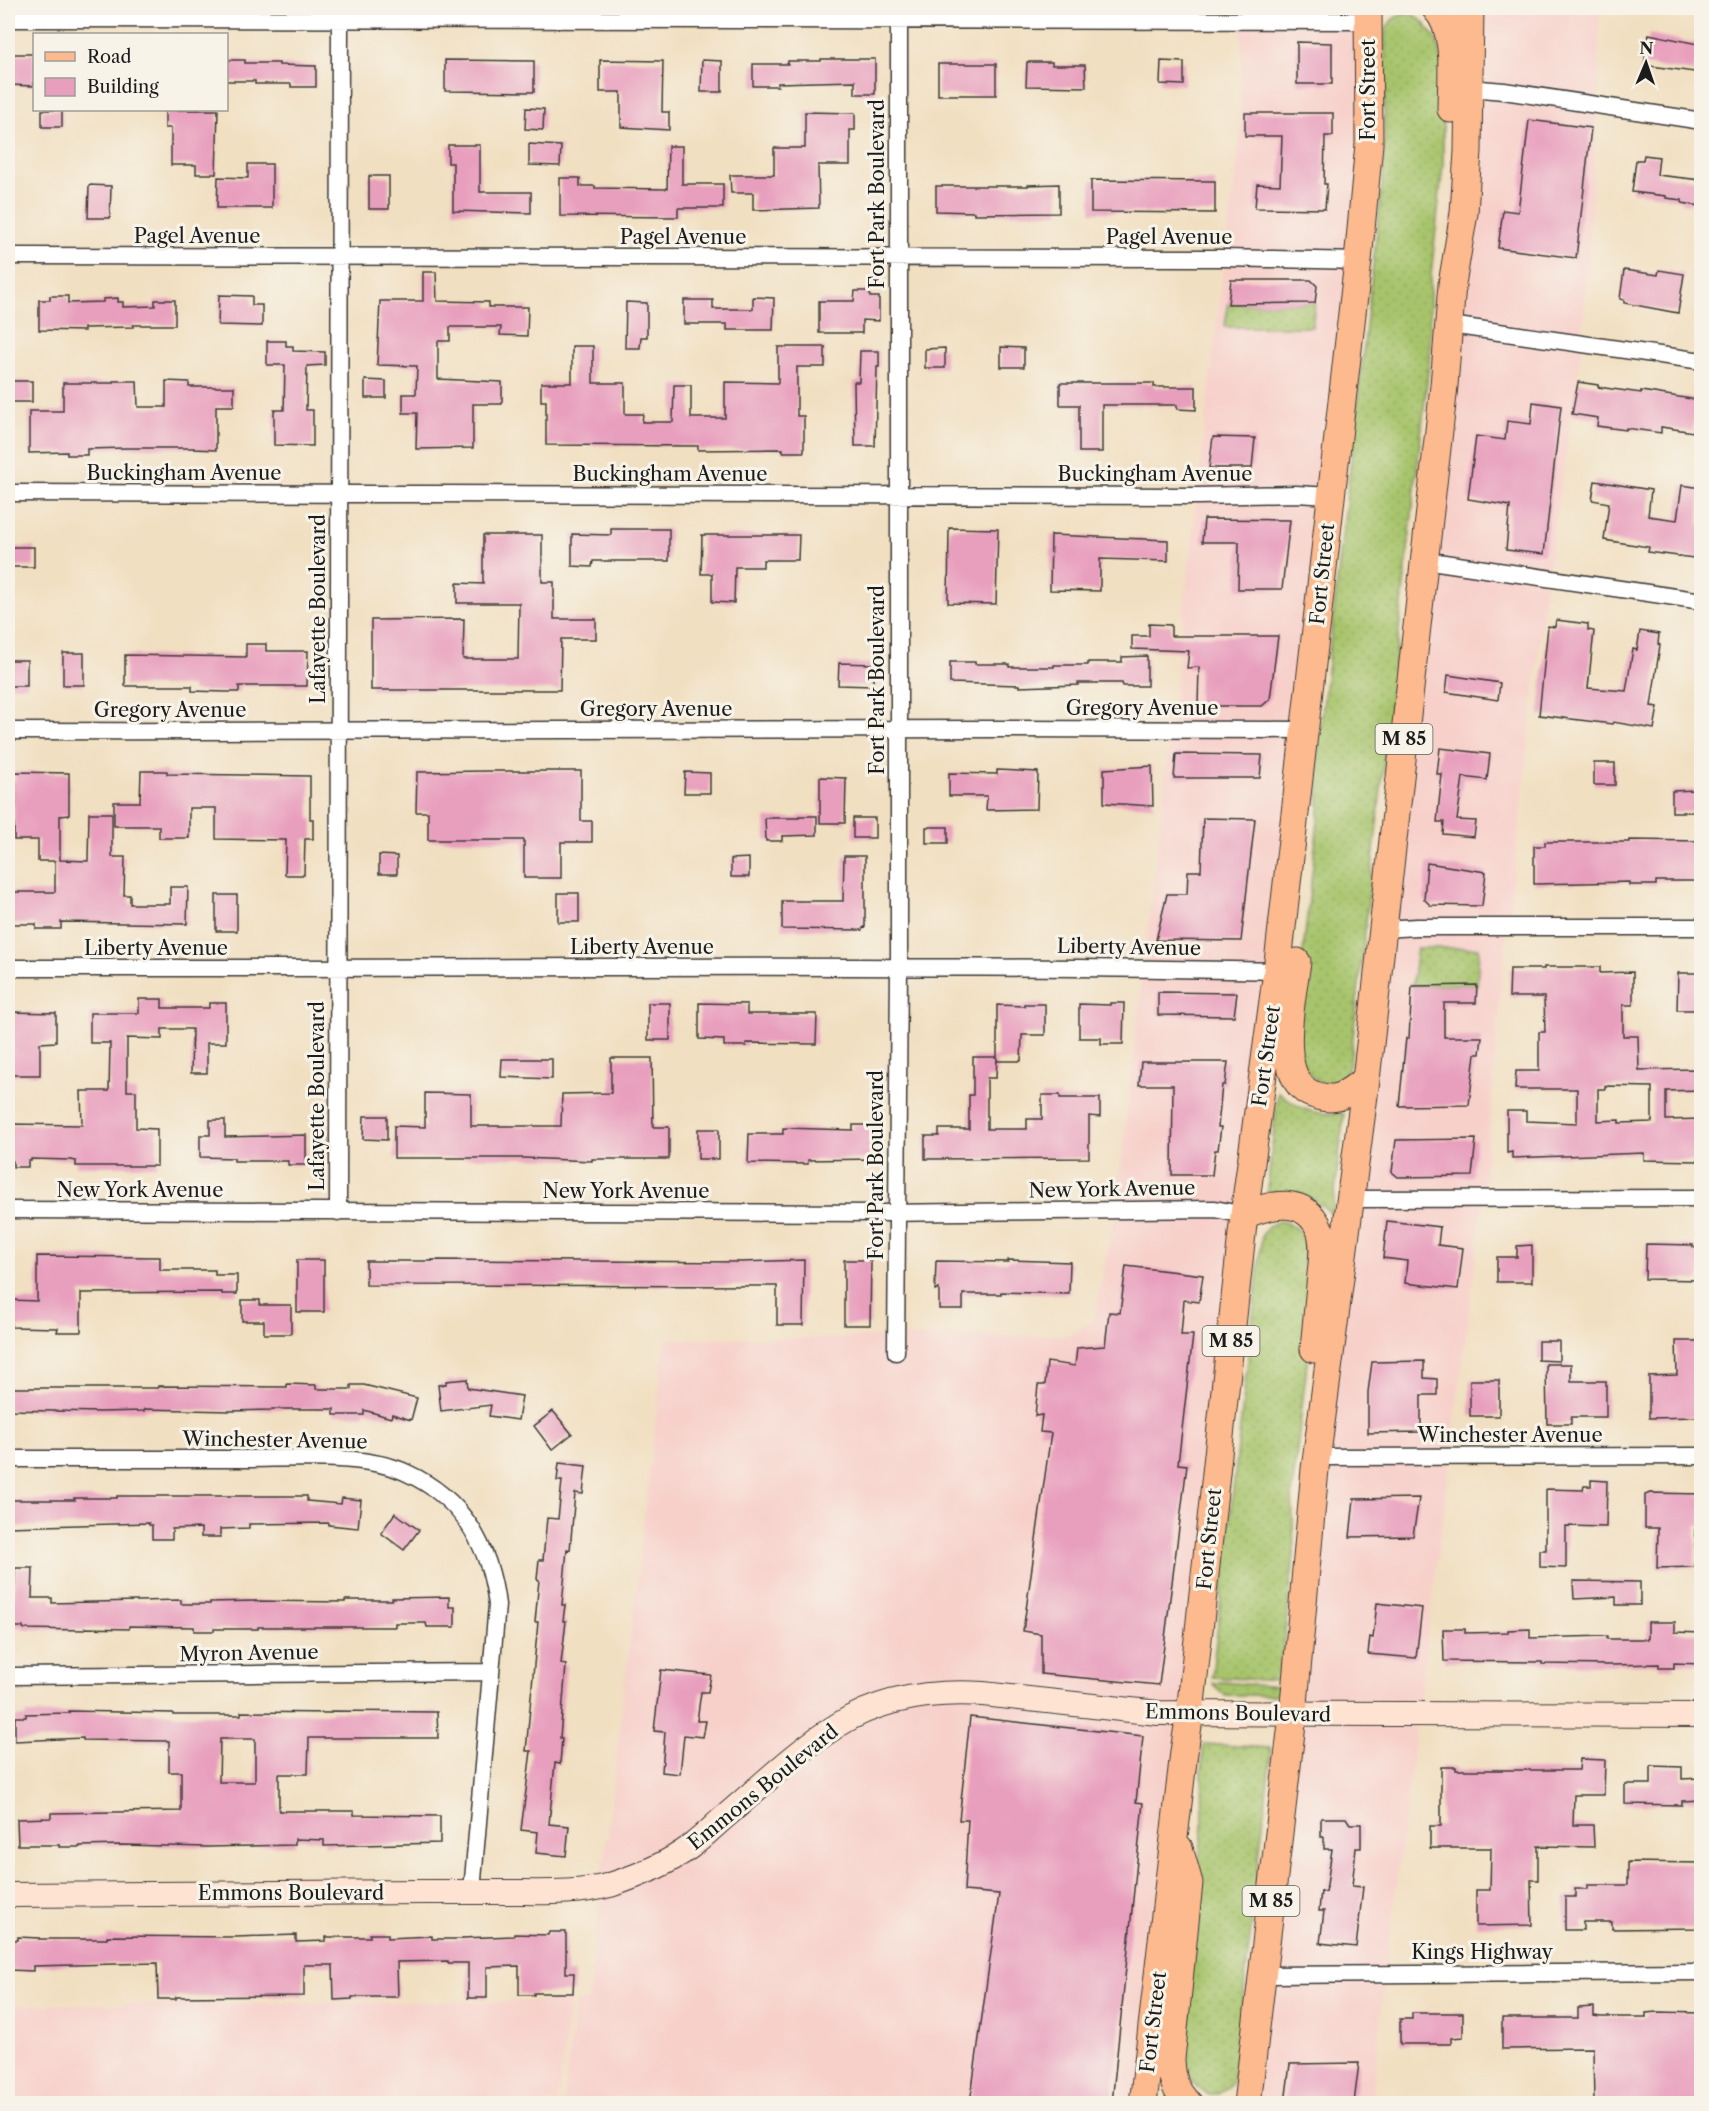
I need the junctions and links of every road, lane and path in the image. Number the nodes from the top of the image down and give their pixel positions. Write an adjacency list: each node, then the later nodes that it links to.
1 (1435, 8): 13 (main road)
2 (1470, 8): 7 (main road, M 85)
3 (1374, 12): 5 (street); 12 (main road, Fort Street / M 85)
4 (340, 14): 5 (street); 6 (street); 10 (street, Lafayette Boulevard)
5 (899, 14): 11 (street, Fort Park Boulevard)
6 (8, 19)
7 (1469, 88): 8 (street); 13 (main road, M 85)
8 (1701, 121)
9 (8, 256): 10 (street, Pagel Avenue)
10 (340, 257): 11 (street, Pagel Avenue); 17 (street, Lafayette Boulevard)
11 (898, 258): 12 (street, Pagel Avenue); 18 (street, Fort Park Boulevard)
12 (1358, 261): 19 (main road, Fort Street / M 85)
13 (1452, 284): 14 (main road, M 85)
14 (1450, 325): 15 (street); 20 (main road, M 85)
15 (1701, 362)
16 (8, 493): 17 (street, Buckingham Avenue)
17 (339, 494): 18 (street, Buckingham Avenue); 25 (street, Lafayette Boulevard)
18 (897, 495): 19 (street, Buckingham Avenue); 22 (street, Fort Park Boulevard)
19 (1331, 496): 23 (main road, Fort Street / M 85)
20 (1424, 560): 21 (street); 28 (main road, M 85)
21 (1701, 601)
22 (899, 729): 23 (street, Gregory Avenue); 25 (street, Gregory Avenue); 29 (street, Fort Park Boulevard)
23 (1304, 730): 26 (main road, Fort Street / M 85)
24 (8, 731): 25 (street, Gregory Avenue)
25 (339, 732): 31 (street, Lafayette Boulevard)
26 (1299, 774): 32 (main road, Fort Street / M 85); 33 (main road)
27 (1701, 927): 28 (street)
28 (1383, 929): 33 (main road, M 85)
29 (898, 966): 31 (street, Liberty Avenue); 32 (street, Liberty Avenue); 38 (street, Fort Park Boulevard)
30 (8, 968): 31 (street, Liberty Avenue)
31 (338, 969): 37 (street, Lafayette Boulevard)
32 (1277, 971): 39 (main road, Fort Street / M 85)
33 (1366, 1080): 35 (main road, M 85)
34 (1701, 1198): 35 (street)
35 (1351, 1199): 43 (main road, M 85)
36 (8, 1210): 37 (street, New York Avenue)
37 (338, 1212): 38 (street, New York Avenue)
38 (897, 1213): 39 (street, New York Avenue); 40 (street, Fort Park Boulevard)
39 (1244, 1215): 43 (main road); 46 (main road, Fort Street / M 85)
40 (896, 1352)
41 (1701, 1456): 43 (street, Winchester Avenue)
42 (8, 1459): 44 (street, Winchester Avenue)
43 (1317, 1463): 47 (main road, M 85)
44 (491, 1672): 45 (street, Myron Avenue); 50 (street, Winchester Avenue)
45 (8, 1676)
46 (1190, 1713): 47 (street, Emmons Boulevard); 49 (main road, Fort Street / M 85); 50 (street, Emmons Boulevard)
47 (1293, 1715): 48 (street, Emmons Boulevard); 53 (main road, M 85)
48 (1701, 1715)
49 (1176, 1836): 55 (main road, Fort Street / M 85); 56 (main road)
50 (472, 1892): 51 (street, Emmons Boulevard)
51 (8, 1895)
52 (1701, 1972): 53 (street, Kings Highway)
53 (1263, 1975): 54 (main road, M 85)
54 (1244, 2098)
55 (1143, 2103)
56 (1189, 2103)

